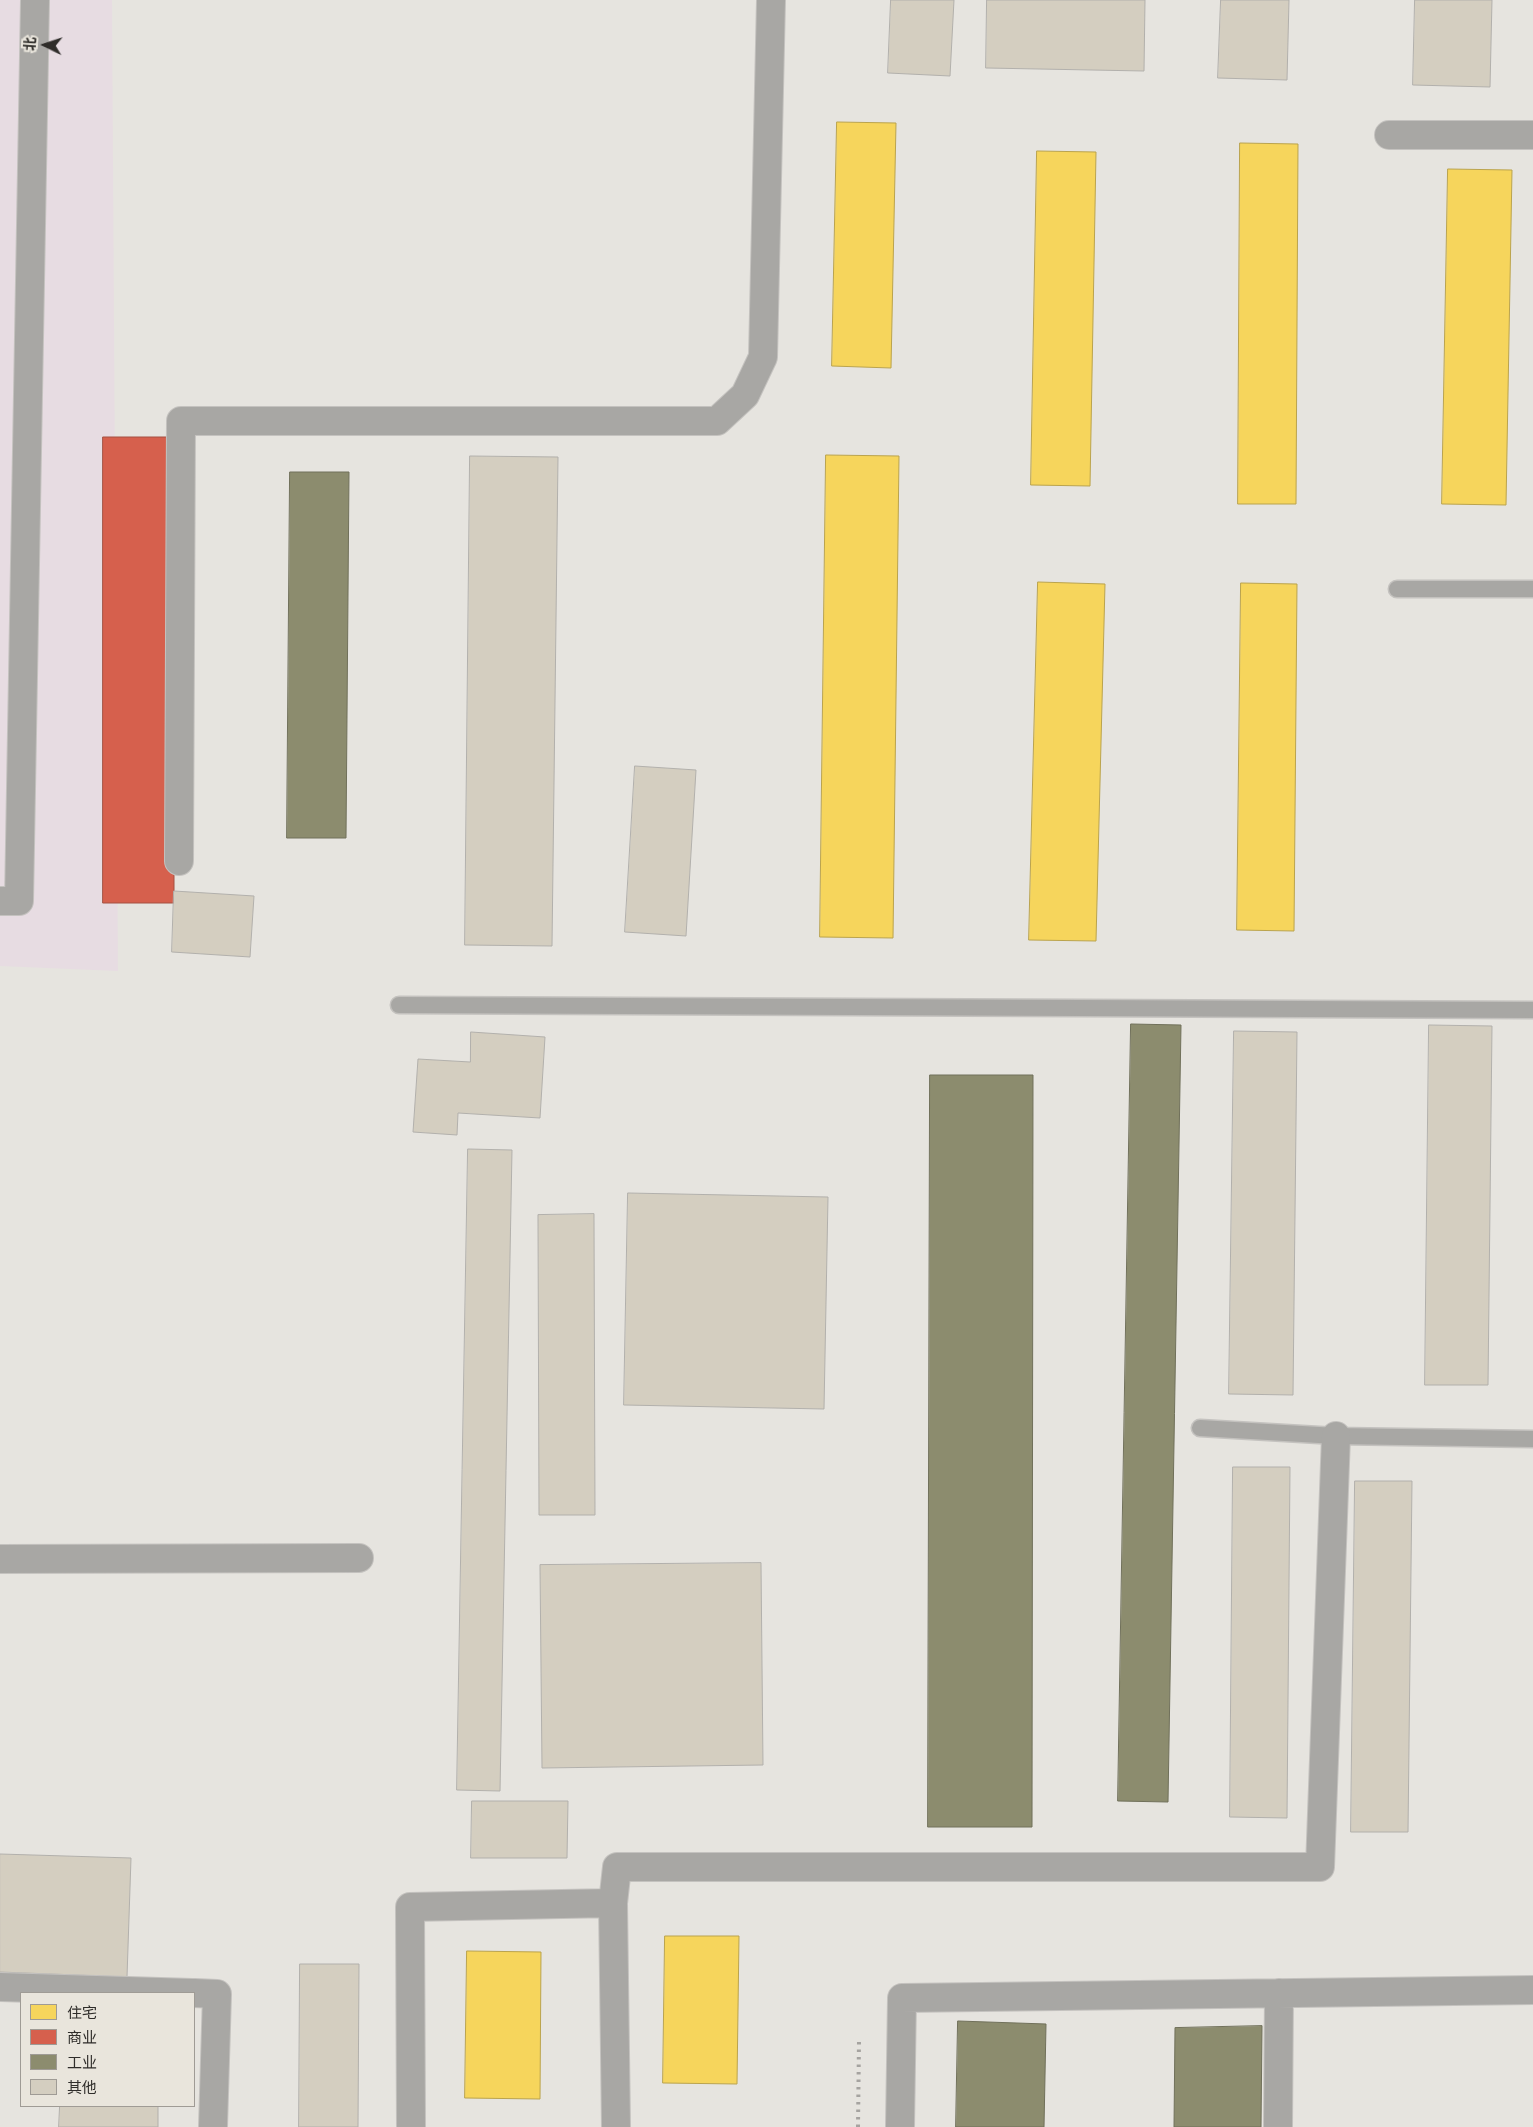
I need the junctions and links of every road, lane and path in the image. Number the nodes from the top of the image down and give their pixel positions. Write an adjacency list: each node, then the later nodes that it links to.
1 (35, 0): 8 (street)
2 (771, 0): 7 (street)
3 (1533, 135): 4 (street)
4 (1389, 136)
5 (1397, 589): 6 (lane)
6 (1533, 589)
7 (179, 861)
8 (0, 901)
9 (399, 1005): 10 (lane)
10 (1533, 1010)
11 (1200, 1428): 12 (lane)
12 (1336, 1436): 13 (lane); 16 (street)
13 (1533, 1440)
14 (359, 1558): 15 (street)
15 (0, 1559)
16 (613, 1903): 23 (street); 24 (street)
17 (0, 1987): 19 (street)
18 (1533, 1990): 21 (street)
19 (161, 1992)
20 (195, 1993): 22 (street)
21 (1279, 1993): 25 (street); 26 (street)
22 (213, 2127)
23 (411, 2127)
24 (616, 2127)
25 (900, 2127)
26 (1278, 2127)

